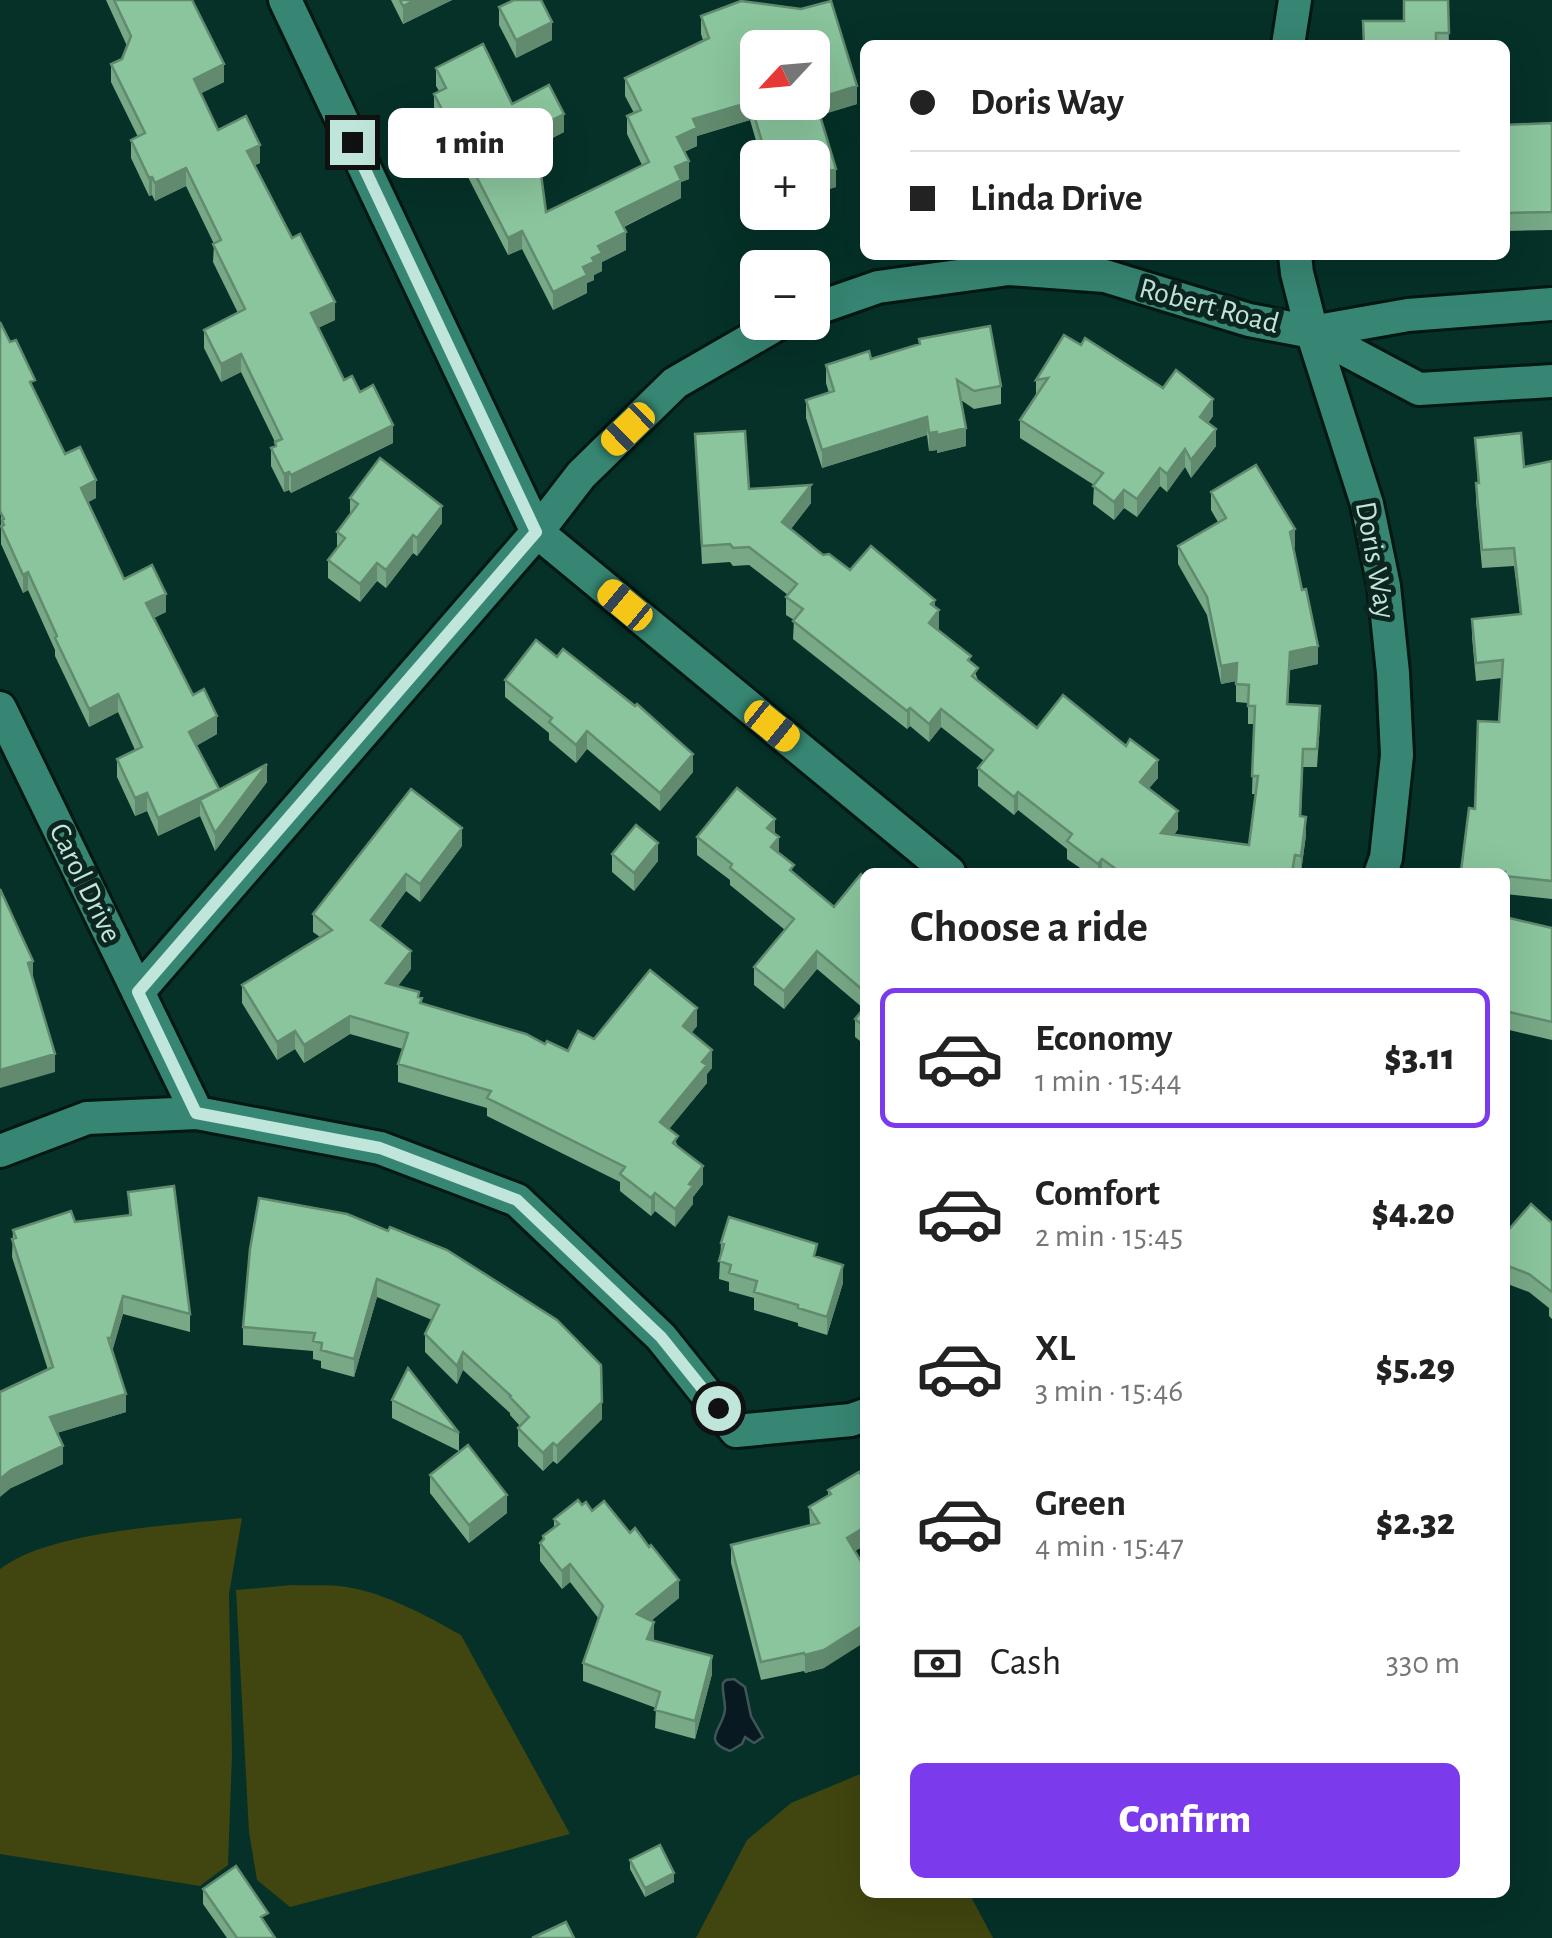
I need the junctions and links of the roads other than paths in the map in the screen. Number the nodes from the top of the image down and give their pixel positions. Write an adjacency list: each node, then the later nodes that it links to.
1 (285, 0): 10 (street)
2 (1295, 0): 3 (street)
3 (1289, 40)
4 (1296, 260): 7 (street, Doris Way)
5 (830, 304): 7 (street, Robert Road)
6 (1552, 304): 7 (street, Robert Road)
7 (1312, 332): 9 (street, Robert Road); 13 (street, Doris Way)
8 (750, 340): 10 (street)
9 (1552, 381)
10 (536, 532): 12 (street); 14 (street)
11 (0, 708): 14 (street, Carol Drive)
12 (945, 868)
13 (1382, 868)
14 (138, 992): 15 (street, Carol Drive)
15 (196, 1113): 16 (street); 17 (street)
16 (0, 1151)
17 (860, 1417)

